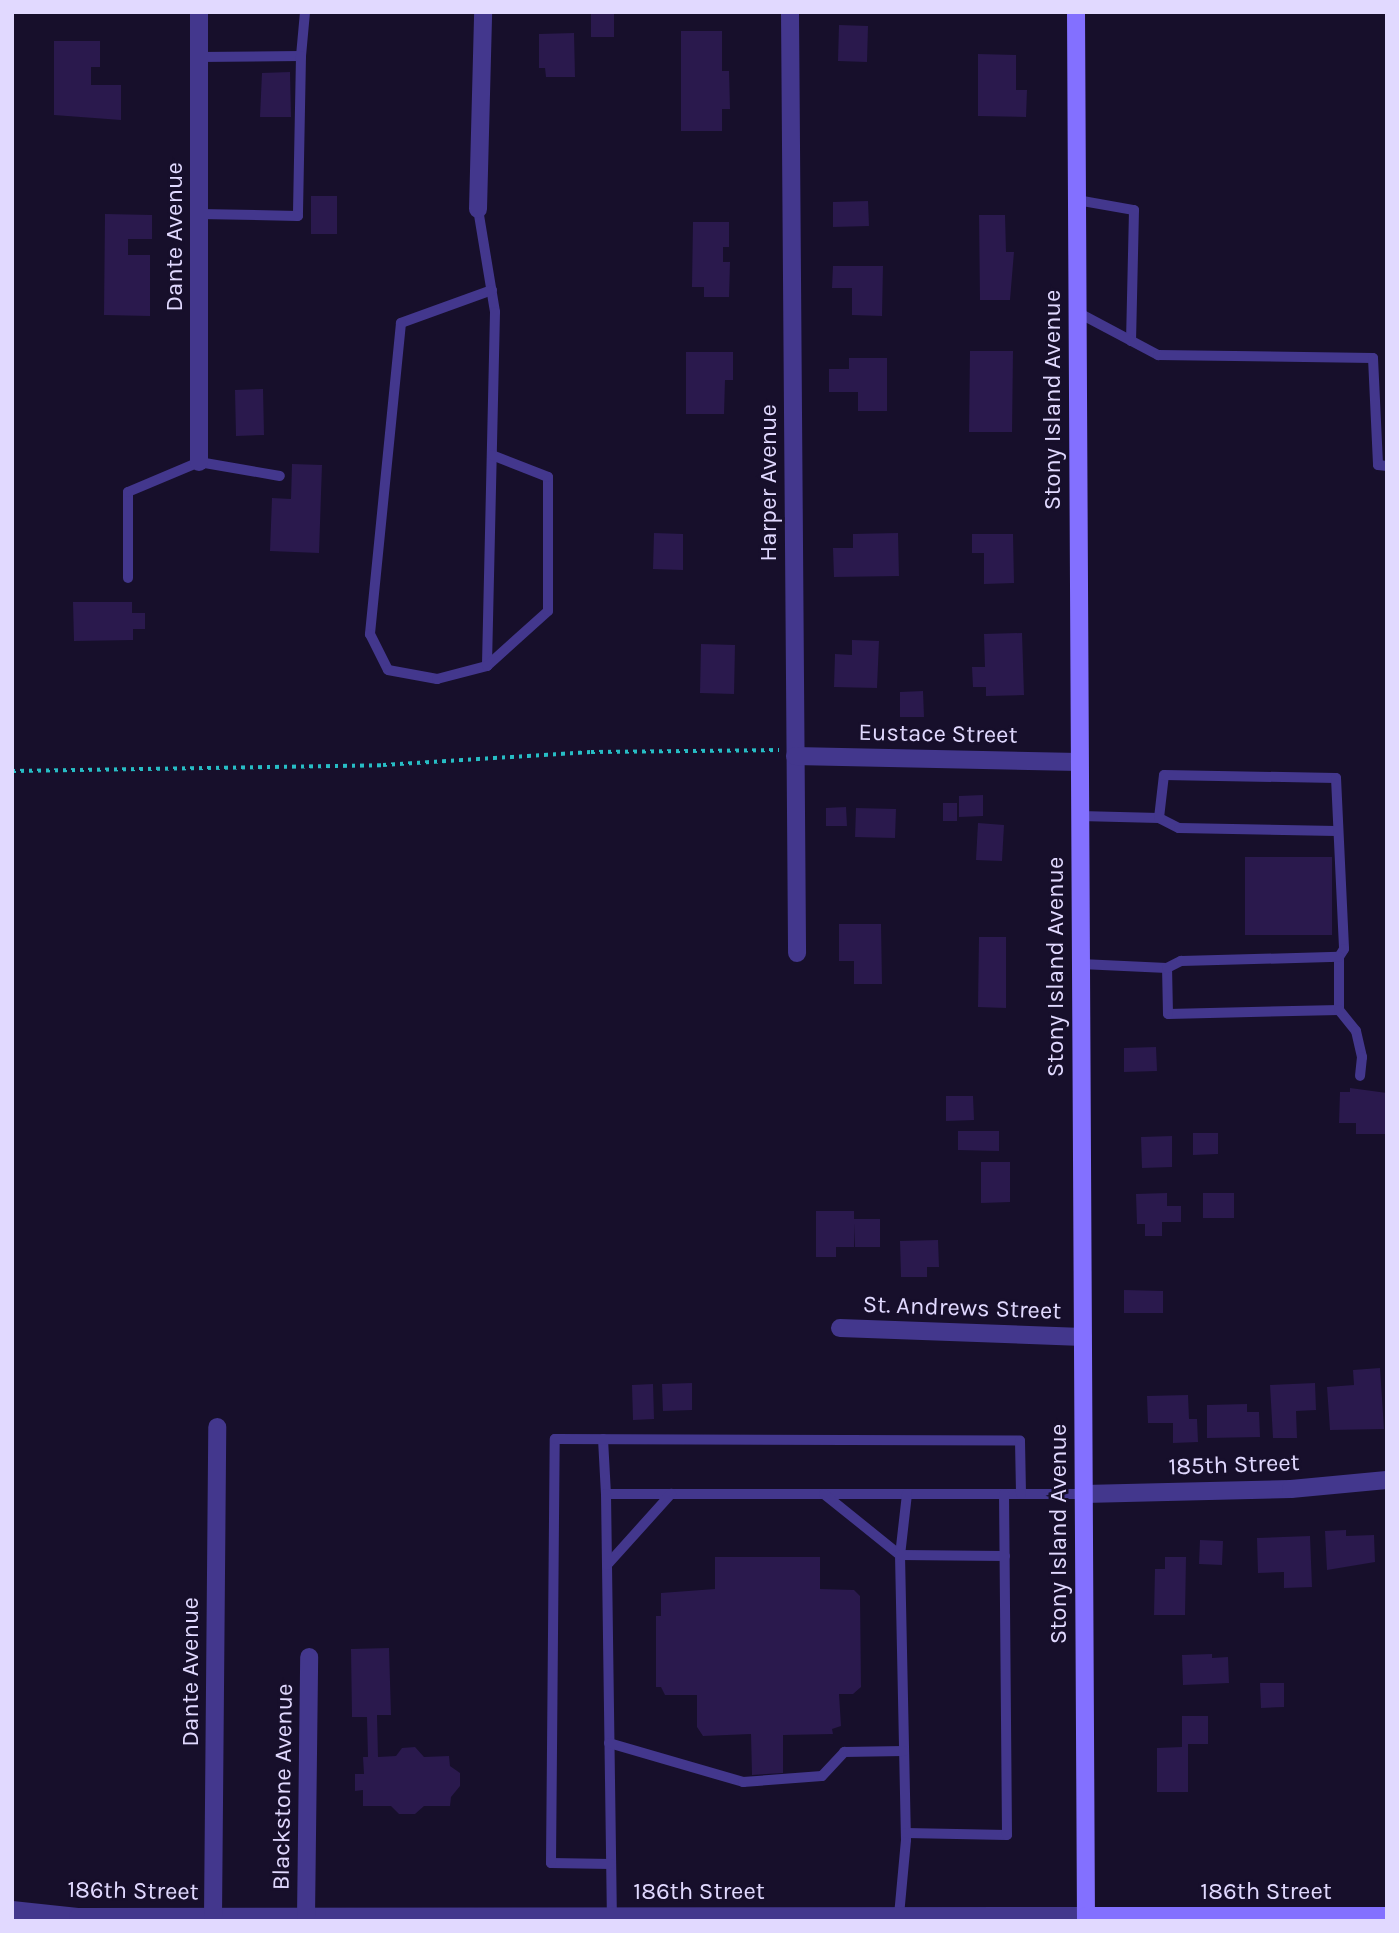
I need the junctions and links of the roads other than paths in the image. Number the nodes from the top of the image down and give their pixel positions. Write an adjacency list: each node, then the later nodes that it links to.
1 (199, 12): 7 (street, Dante Avenue)
2 (306, 12): 6 (lane)
3 (483, 12): 9 (street)
4 (790, 12): 20 (street, Harper Avenue)
5 (1076, 12): 8 (street, Stony Island Avenue)
6 (301, 56): 7 (lane); 10 (lane)
7 (199, 57): 10 (street, Dante Avenue)
8 (1077, 201): 12 (street, Stony Island Avenue); 13 (lane)
9 (478, 209): 11 (lane)
10 (199, 214): 15 (street, Dante Avenue)
11 (492, 290): 14 (lane); 19 (lane)
12 (1077, 312): 13 (lane); 21 (street, Stony Island Avenue)
13 (1131, 341): 16 (lane)
14 (492, 454): 19 (lane); 19 (lane)
15 (199, 462): 17 (lane); 18 (lane)
16 (1387, 466)
17 (280, 476)
18 (128, 578)
19 (487, 666)
20 (795, 752): 21 (street, Eustace Street); 25 (street, Harper Avenue)
21 (1079, 762): 22 (street, Stony Island Avenue)
22 (1080, 816): 23 (lane); 27 (street, Stony Island Avenue)
23 (1158, 818): 24 (lane); 24 (lane)
24 (1336, 831): 26 (lane)
25 (797, 953)
26 (1339, 957): 28 (lane); 29 (lane)
27 (1081, 964): 28 (lane); 32 (street, Stony Island Avenue)
28 (1167, 968): 29 (lane)
29 (1339, 1010): 30 (lane)
30 (1360, 1076)
31 (840, 1328): 32 (street, St. Andrews Street)
32 (1083, 1337): 42 (street, Stony Island Avenue)
33 (217, 1427): 55 (street, Dante Avenue)
34 (603, 1439): 36 (lane); 41 (lane); 50 (lane)
35 (1387, 1480): 42 (street, 185th Street)
36 (606, 1494): 37 (lane); 45 (lane)
37 (671, 1494): 38 (lane); 45 (lane)
38 (824, 1494): 39 (lane); 43 (lane)
39 (907, 1494): 40 (lane); 43 (lane)
40 (1004, 1494): 41 (lane); 44 (lane)
41 (1021, 1494): 42 (lane)
42 (1084, 1494): 58 (street, Stony Island Avenue)
43 (901, 1555): 44 (lane); 48 (lane)
44 (1005, 1556): 49 (lane)
45 (607, 1565): 47 (lane)
46 (309, 1657): 56 (street, Blackstone Avenue)
47 (609, 1743): 48 (lane); 50 (lane)
48 (904, 1751): 49 (lane)
49 (906, 1833): 53 (lane)
50 (611, 1864): 52 (lane)
51 (12, 1910): 57 (street, 186th Street)
52 (612, 1916): 53 (street, 186th Street); 56 (street, 186th Street)
53 (899, 1916): 58 (street, 186th Street)
54 (1387, 1916): 58 (street, 186th Street)
55 (213, 1917): 56 (street, 186th Street); 57 (street, 186th Street)
56 (306, 1917)
57 (78, 1919)
58 (1086, 1919)

